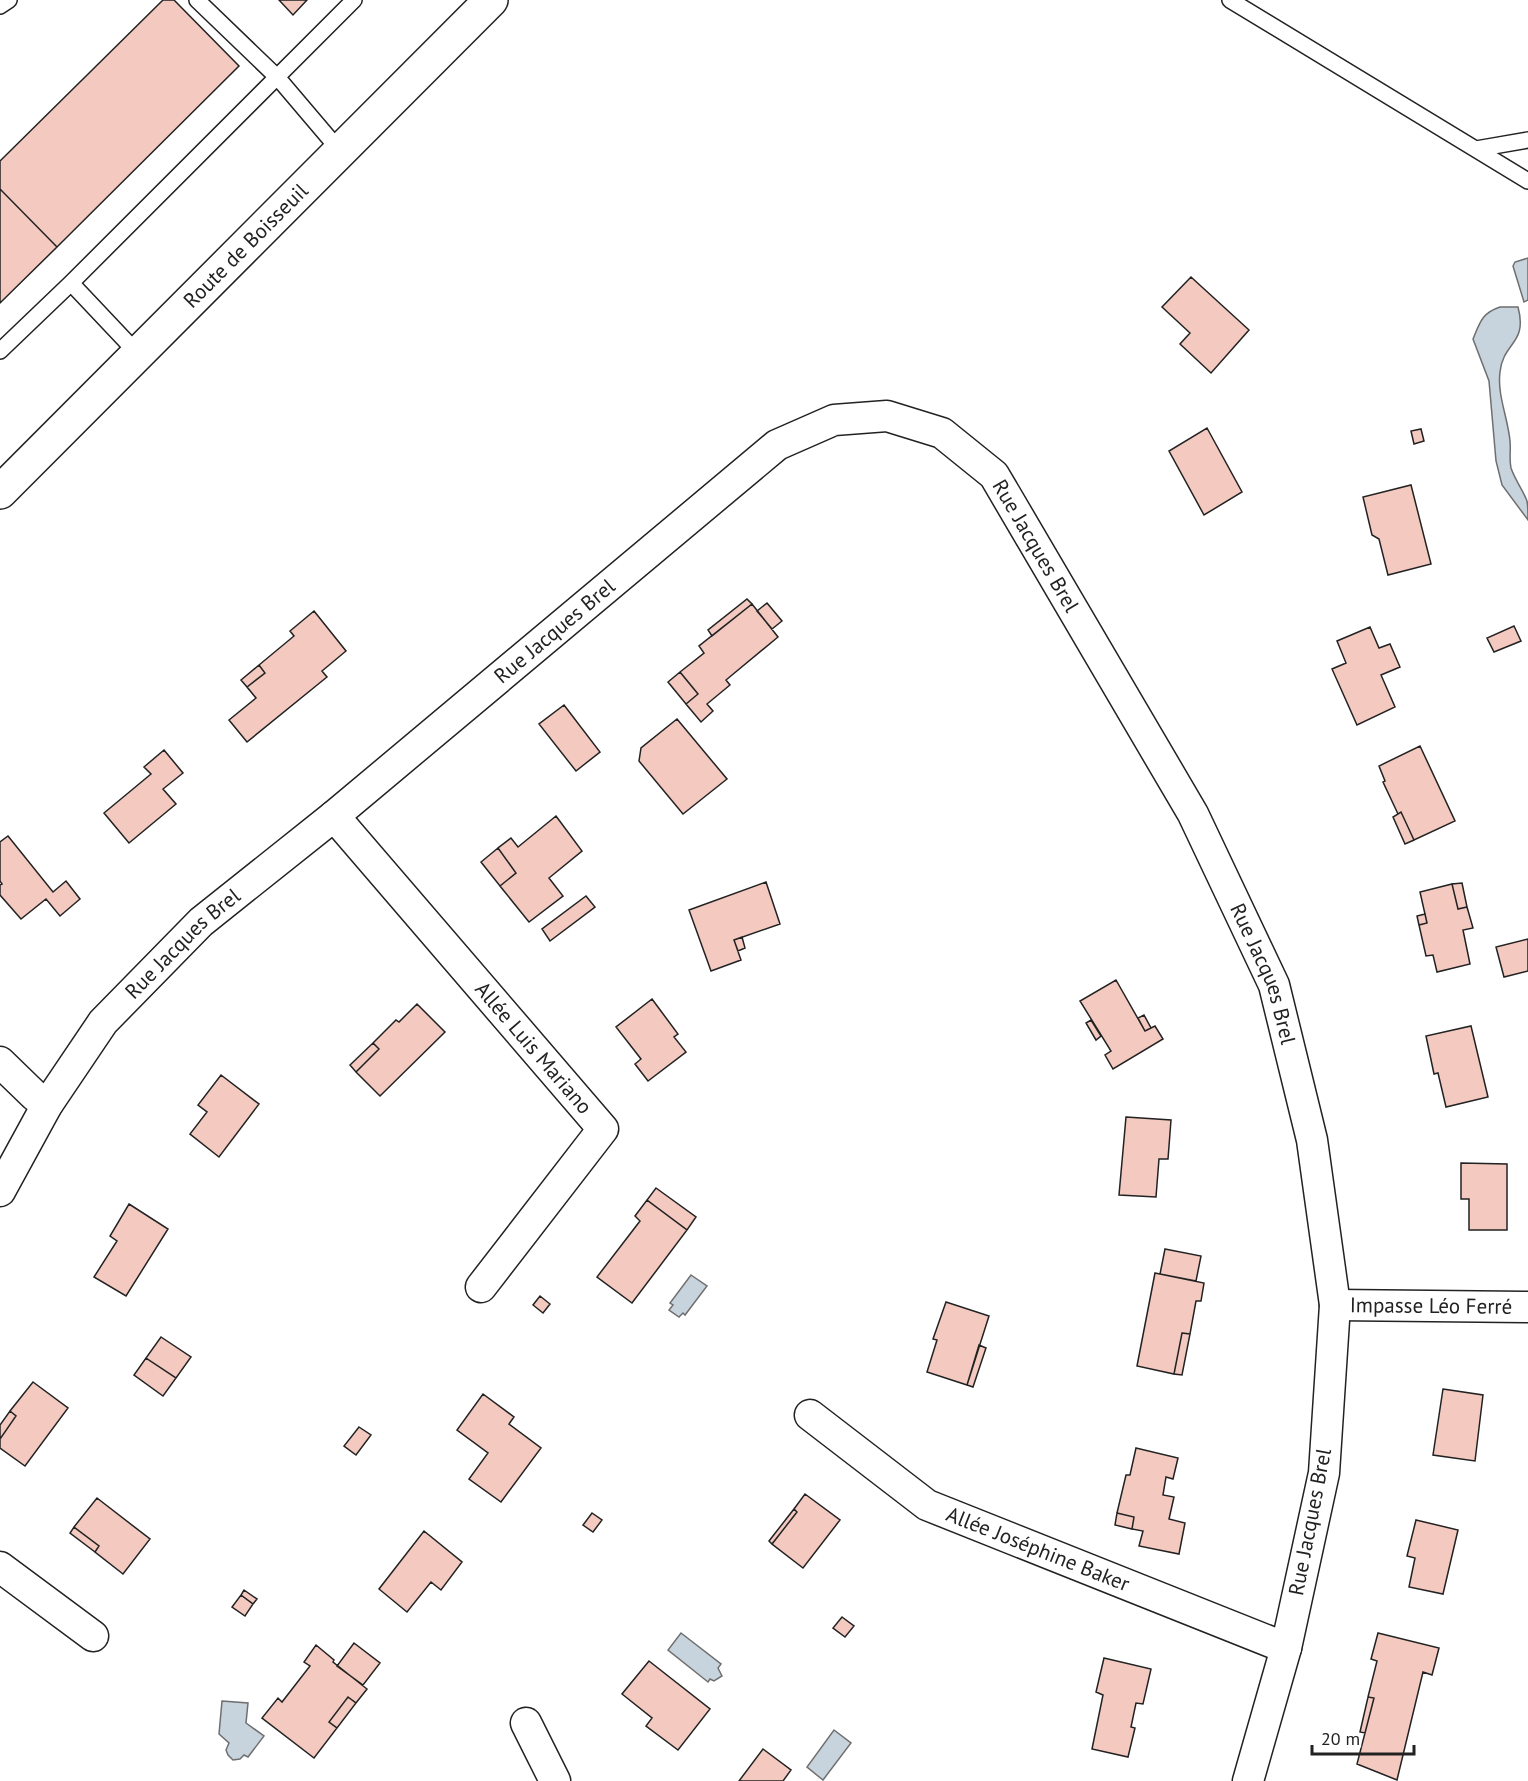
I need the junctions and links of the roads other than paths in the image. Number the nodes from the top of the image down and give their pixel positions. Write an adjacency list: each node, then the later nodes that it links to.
1 (9, 0): 6 (lane)
2 (354, 0): 7 (lane)
3 (492, 0): 10 (main road, Route de Boisseuil)
4 (1230, 0): 9 (lane)
5 (205, 3): 7 (lane)
6 (0, 6)
7 (278, 78): 10 (lane); 12 (lane)
8 (1528, 140): 9 (lane)
9 (1476, 149): 11 (lane)
10 (340, 151): 14 (main road, Route de Boisseuil)
11 (1528, 181)
12 (71, 283): 13 (lane); 14 (lane)
13 (0, 351)
14 (139, 355): 15 (main road, Route de Boisseuil)
15 (0, 492)
16 (334, 816): 18 (street, Rue Jacques Brel); 20 (street, Allée Luis Mariano); 21 (street, Rue Jacques Brel)
17 (0, 1062): 18 (street)
18 (47, 1104): 19 (street, Rue Jacques Brel)
19 (0, 1191)
20 (481, 1287)
21 (1335, 1305): 22 (street, Impasse Léo Ferré); 26 (street, Rue Jacques Brel)
22 (1528, 1307)
23 (810, 1415): 26 (street, Allée Joséphine Baker)
24 (0, 1567): 25 (street)
25 (93, 1636)
26 (1286, 1648): 29 (street, Rue Jacques Brel)
27 (526, 1723): 28 (street)
28 (555, 1781)
29 (1248, 1781)

